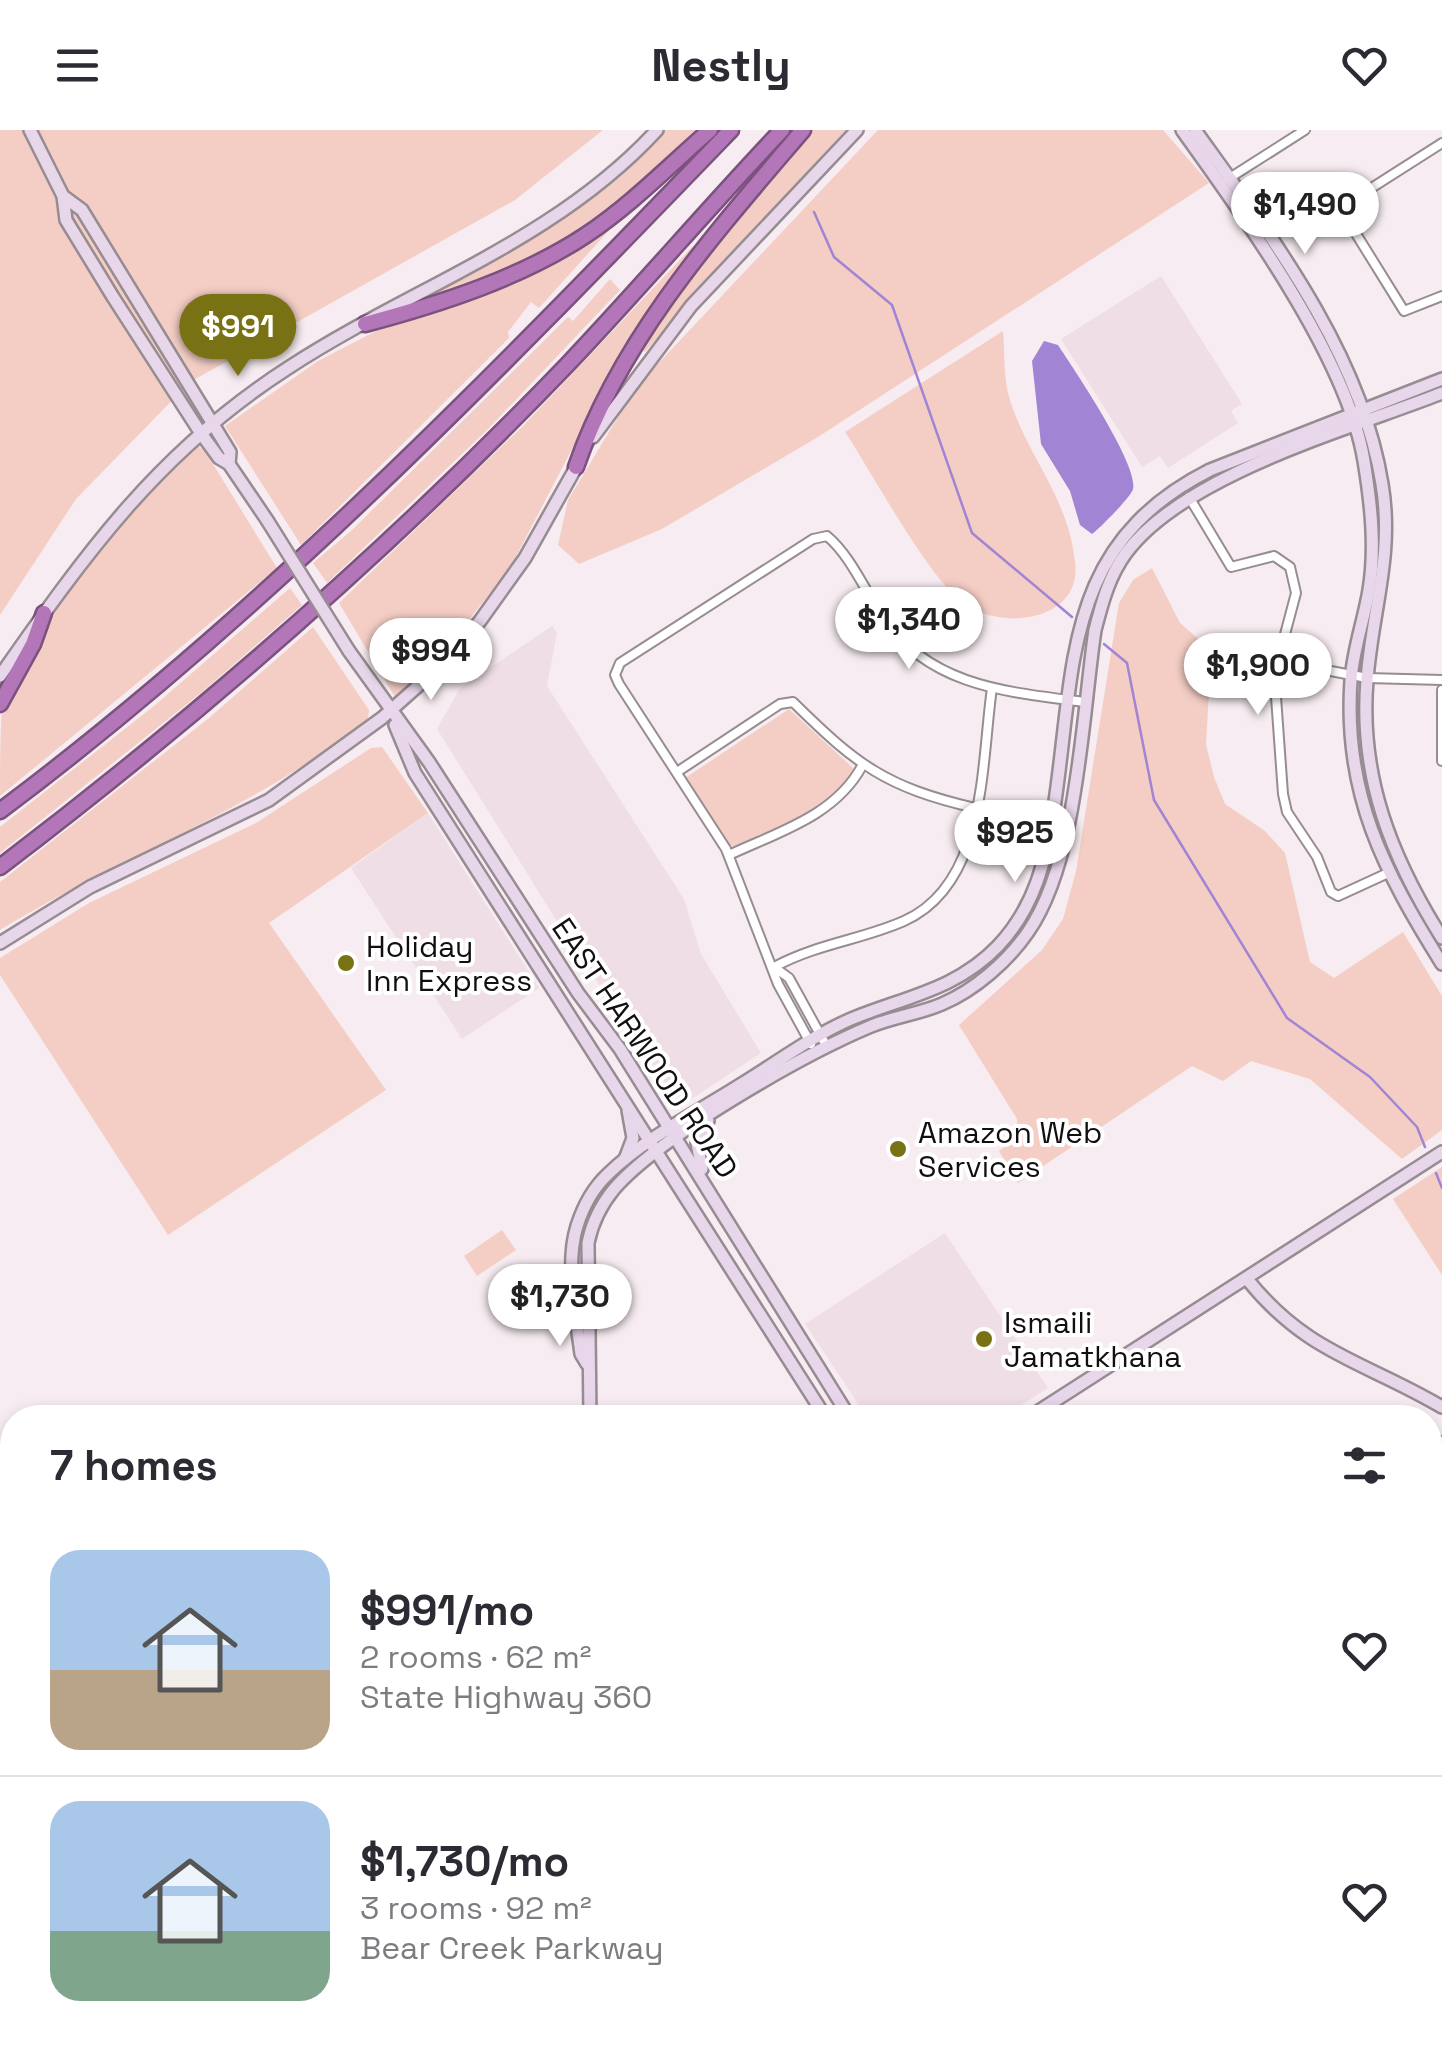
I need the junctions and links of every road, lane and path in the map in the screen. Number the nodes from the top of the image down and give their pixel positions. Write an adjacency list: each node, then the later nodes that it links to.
1 (30, 130): 13 (main road, EAST HARWOOD ROAD)
2 (656, 130): 15 (main road)
3 (710, 130): 15 (highway)
4 (731, 130): 40 (highway)
5 (782, 130): 42 (highway)
6 (803, 130): 22 (highway)
7 (857, 130): 22 (main road)
8 (1182, 130): 12 (main road)
9 (1196, 130): 12 (main road)
10 (1304, 130): 12 (street)
11 (1442, 143): 14 (street)
12 (1225, 181): 18 (main road)
13 (63, 196): 19 (main road, EAST HARWOOD ROAD); 20 (main road, EAST HARWOOD ROAD)
14 (1442, 296)
15 (365, 324): 19 (main road)
16 (1442, 378): 18 (main road)
17 (1442, 394): 18 (main road)
18 (1360, 418): 23 (main road); 27 (main road); 28 (main road); 32 (main road)
19 (212, 424): 20 (main road); 21 (main road, EAST HARWOOD ROAD)
20 (200, 432): 21 (main road, EAST HARWOOD ROAD); 24 (main road)
21 (229, 464): 35 (main road, EAST HARWOOD ROAD, bridge)
22 (576, 467): 35 (main road)
23 (1189, 497): 25 (street); 33 (main road)
24 (44, 613): 26 (main road); 34 (highway)
25 (1279, 661): 27 (street); 43 (street)
26 (0, 676)
27 (1351, 676): 28 (street); 43 (main road)
28 (1367, 678): 29 (street); 46 (main road)
29 (1442, 680)
30 (992, 688): 32 (street); 38 (street); 39 (street)
31 (1442, 690): 36 (street)
32 (1070, 700): 33 (street); 50 (main road)
33 (1084, 702): 50 (main road)
34 (0, 704)
35 (389, 712): 44 (main road, EAST HARWOOD ROAD); 45 (main road, EAST HARWOOD ROAD); 47 (main road)
36 (1442, 761)
37 (862, 766): 38 (street); 39 (street); 41 (street)
38 (678, 772): 41 (street)
39 (975, 808): 49 (street)
40 (0, 811)
41 (729, 855): 49 (street)
42 (0, 867)
43 (1388, 873): 48 (main road)
44 (524, 911): 45 (main road); 53 (main road, EAST HARWOOD ROAD)
45 (510, 921): 51 (main road, EAST HARWOOD ROAD)
46 (1442, 938)
47 (0, 943)
48 (1442, 964)
49 (774, 967): 50 (street)
50 (818, 1044): 52 (main road); 53 (main road)
51 (626, 1100): 54 (main road, EAST HARWOOD ROAD); 56 (main road)
52 (712, 1116): 53 (main road); 57 (main road)
53 (674, 1134): 54 (main road); 57 (main road, EAST HARWOOD ROAD)
54 (655, 1147): 56 (main road); 59 (main road); 61 (main road, EAST HARWOOD ROAD)
55 (1442, 1152): 58 (main road)
56 (625, 1159): 59 (main road)
57 (719, 1205): 60 (main road, EAST HARWOOD ROAD)
58 (1247, 1279): 65 (main road); 66 (main road)
59 (587, 1364): 62 (main road)
60 (826, 1378): 61 (main road); 64 (main road, EAST HARWOOD ROAD)
61 (808, 1388): 63 (main road, EAST HARWOOD ROAD)
62 (589, 1405)
63 (818, 1405)
64 (842, 1405)
65 (1048, 1405)
66 (1438, 1405)

